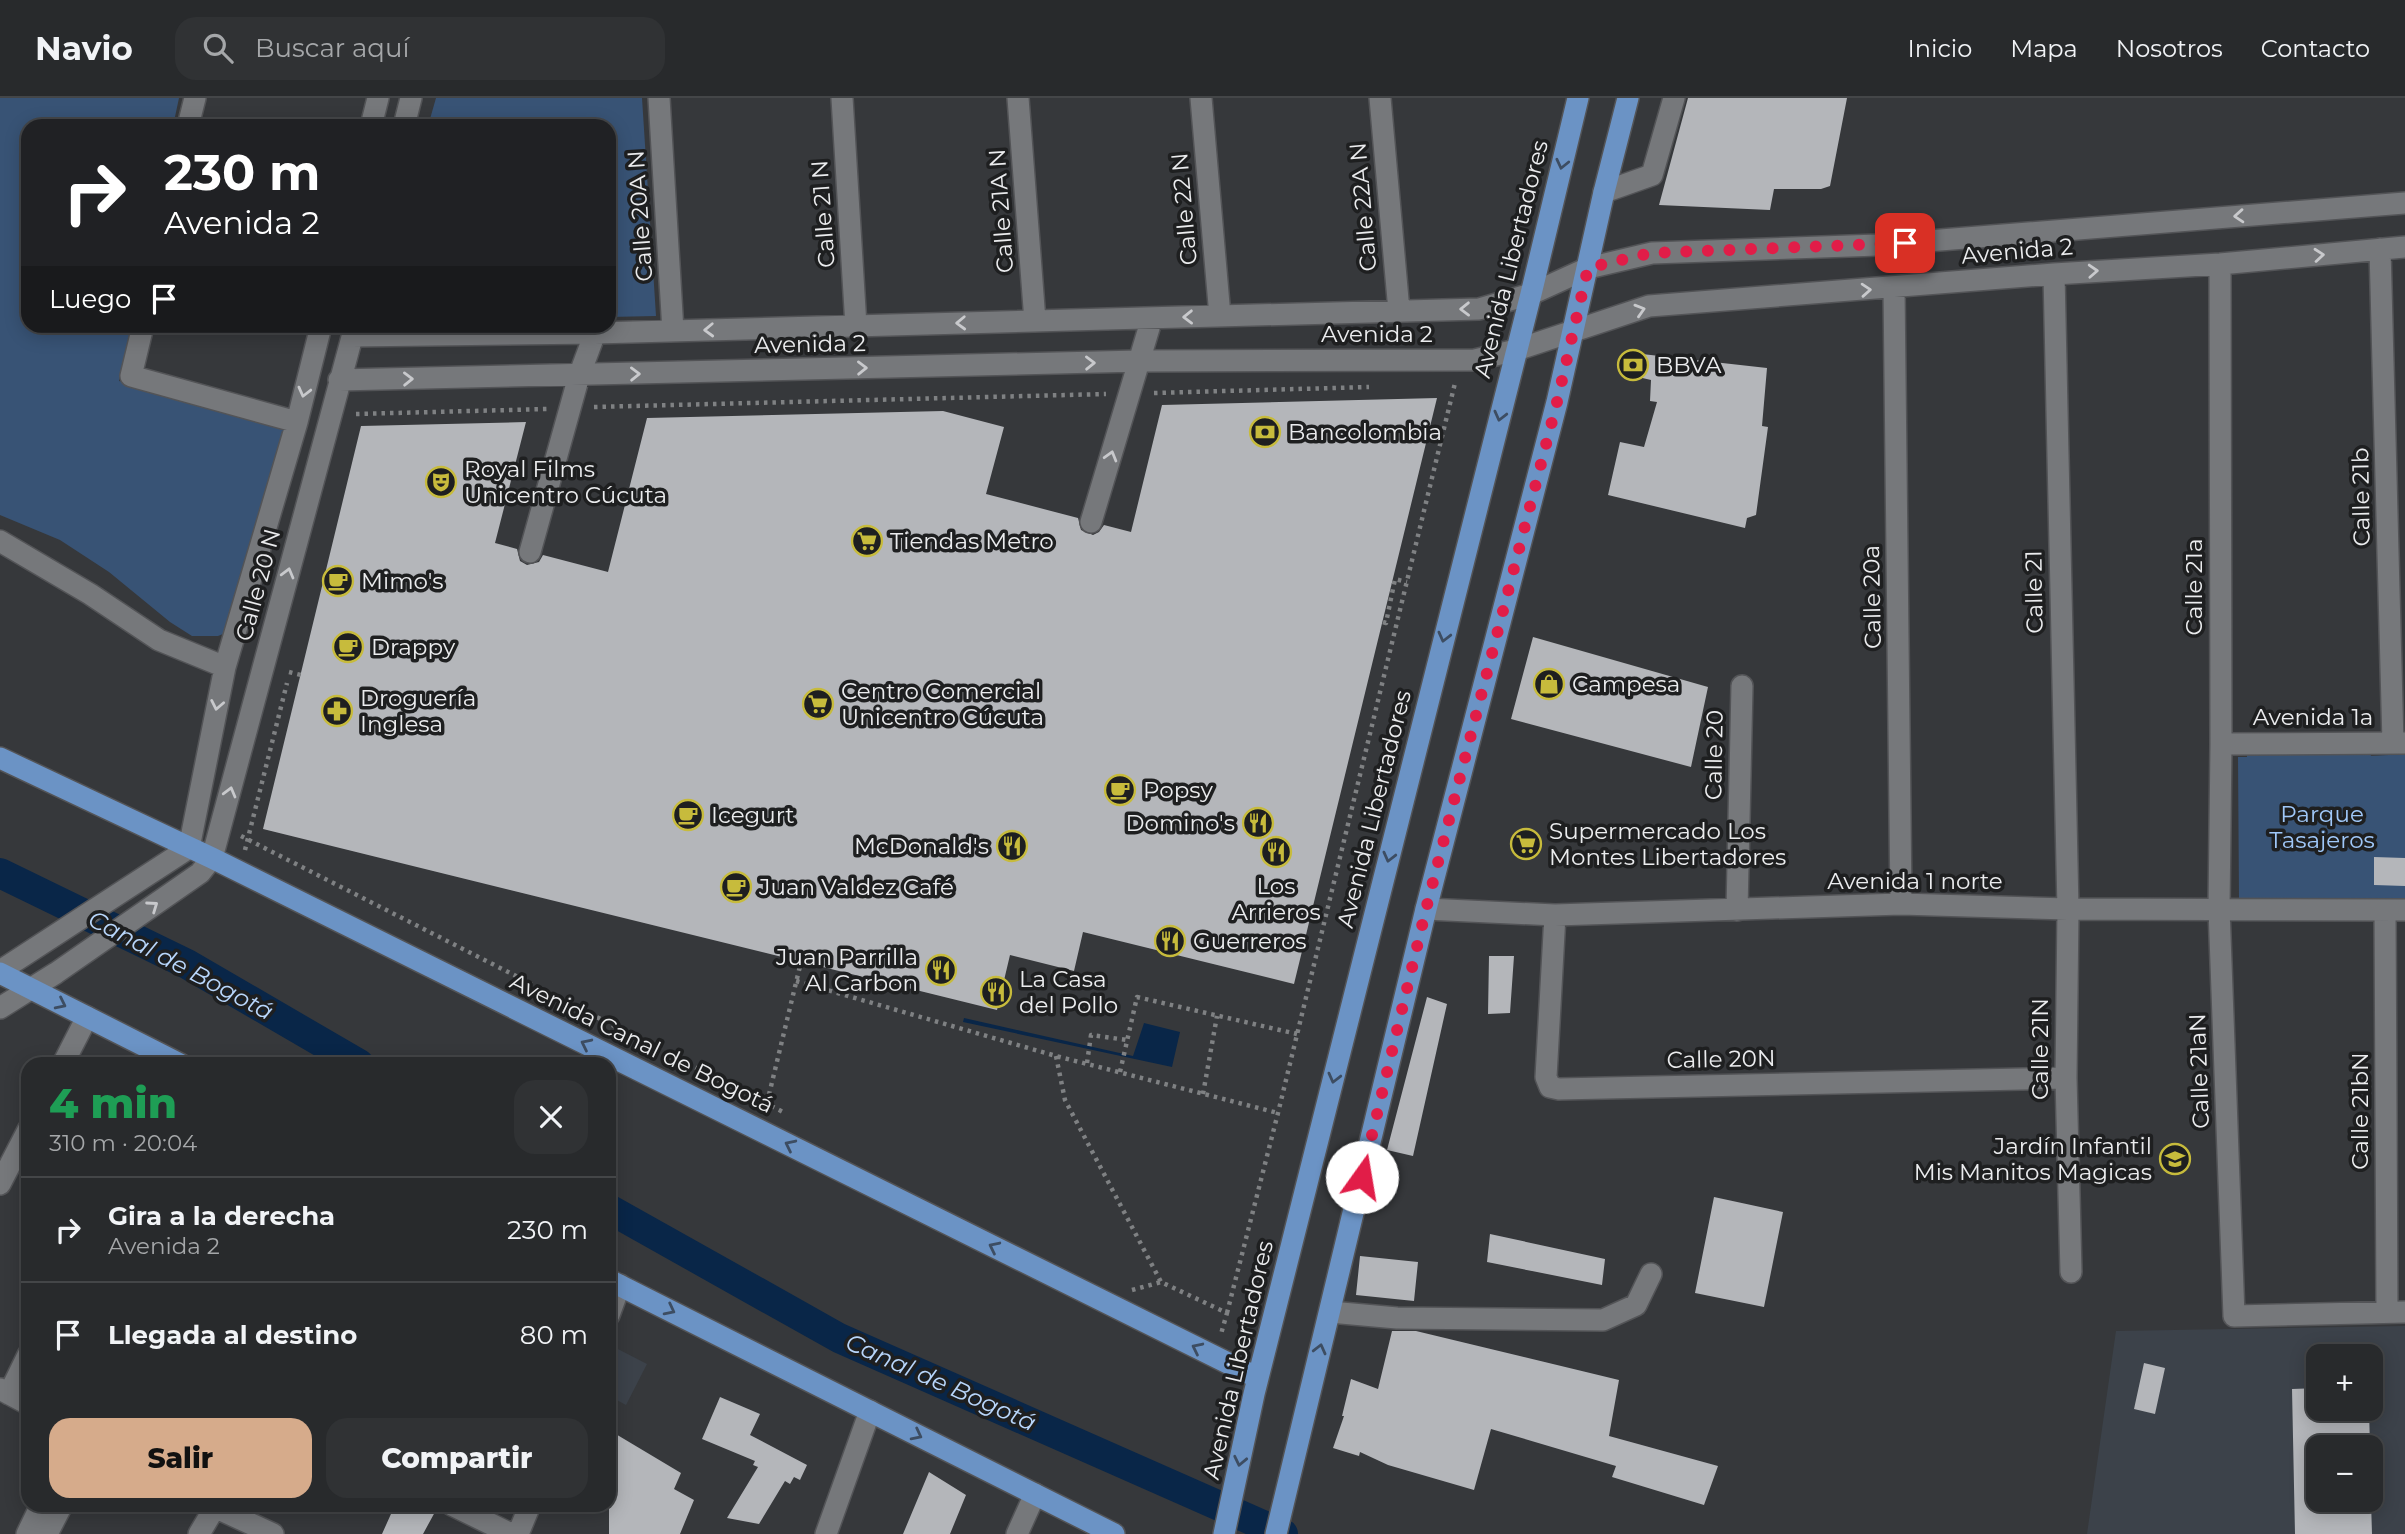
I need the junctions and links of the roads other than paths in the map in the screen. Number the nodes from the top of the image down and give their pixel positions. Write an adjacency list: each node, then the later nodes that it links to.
1 (195, 98): 12 (street)
2 (378, 98): 13 (street)
3 (411, 98): 14 (street)
4 (659, 98): 30 (street, Calle 20A N)
5 (842, 98): 28 (street, Calle 21 N)
6 (1018, 98): 27 (street, Calle 21A N)
7 (1200, 98): 25 (street, Calle 22 N)
8 (1380, 98): 24 (street, Calle 22A N)
9 (1578, 98): 23 (main road, Avenida Libertadores, one-way to 23)
10 (1628, 98): 15 (main road)
11 (1674, 98): 15 (street)
12 (190, 119)
13 (373, 119)
14 (406, 119)
15 (1604, 192): 20 (main road)
16 (2405, 203): 20 (street, Avenida 2, one-way to 20)
17 (2405, 247): 18 (street, Avenida 2)
18 (2380, 249): 19 (street, Avenida 2, one-way to 18); 46 (street, Calle 21b)
19 (2220, 264): 21 (street, Avenida 2, one-way to 19); 47 (street, Calle 21a)
20 (1588, 268): 23 (street, Avenida 2); 29 (main road)
21 (2054, 274): 22 (street, Avenida 2); 53 (street, Calle 21)
22 (1894, 288): 29 (street, Avenida 2, one-way to 22); 51 (street, Calle 20a)
23 (1531, 295): 24 (street, Avenida 2, one-way to 24); 36 (main road, Avenida Libertadores)
24 (1399, 311): 25 (street, Avenida 2)
25 (1220, 316): 26 (street, Avenida 2, one-way to 26)
26 (1152, 318): 27 (street, Avenida 2); 37 (street)
27 (1035, 321): 28 (street, Avenida 2, one-way to 28)
28 (856, 326): 30 (street, Avenida 2, one-way to 30)
29 (1575, 330): 36 (street, Avenida 2); 52 (main road)
30 (673, 331): 31 (street, Avenida 2)
31 (616, 332)
32 (141, 333): 40 (street)
33 (319, 333): 40 (street, Calle 20 N, one-way to 40)
34 (353, 333): 39 (street, Calle 20 N)
35 (596, 333): 38 (street)
36 (1516, 350): 37 (street, Avenida 2); 75 (main road, Avenida Libertadores, one-way to 75)
37 (1139, 361): 38 (street, Avenida 2, one-way to 37); 41 (street, one-way to 37)
38 (579, 376): 39 (street, Avenida 2, one-way to 38); 43 (street)
39 (339, 380): 50 (street, Calle 20 N, one-way to 39)
40 (297, 422): 44 (street, Calle 20 N)
41 (1091, 522)
42 (0, 541): 44 (street)
43 (530, 552)
44 (225, 667): 49 (street, Calle 20 N, one-way to 49)
45 (1742, 686): 55 (street, Calle 20)
46 (2399, 743): 47 (street, Avenida 1a)
47 (2221, 744): 54 (street, Calle 21a)
48 (0, 758): 49 (main road, Avenida Canal de Bogotá)
49 (189, 848): 50 (main road, Avenida Canal de Bogotá); 58 (street)
50 (206, 866): 59 (street, one-way to 50); 64 (main road, Avenida Canal de Bogotá, one-way to 50)
51 (1901, 904): 53 (street, Avenida 1 norte); 55 (street, Avenida 1 norte)
52 (1426, 909): 57 (street, Avenida 1 norte); 72 (main road)
53 (2068, 909): 54 (street, Avenida 1 norte); 66 (street, Calle 21N)
54 (2219, 909): 56 (street, Avenida 1 norte); 73 (street, Calle 21aN)
55 (1737, 910): 57 (street, Avenida 1 norte)
56 (2395, 910): 73 (street, Calle 21bN)
57 (1555, 915): 66 (street, Calle 20N)
58 (0, 972): 59 (main road)
59 (32, 989): 60 (street); 61 (main road, one-way to 61)
60 (0, 1008)
61 (87, 1017): 62 (street); 63 (main road)
62 (67, 1057)
63 (164, 1057)
64 (599, 1057)
65 (616, 1065): 75 (main road, Avenida Canal de Bogotá, one-way to 65)
66 (2066, 1078): 69 (street, Calle 21N)
67 (21, 1144): 68 (street)
68 (0, 1184)
69 (2071, 1272)
70 (1651, 1274): 72 (street)
71 (616, 1283): 78 (main road, one-way to 78)
72 (1330, 1312): 96 (main road, one-way to 72)
73 (2396, 1312)
74 (21, 1366): 76 (street)
75 (1256, 1386): 95 (main road, Avenida Libertadores, one-way to 95)
76 (4, 1395): 77 (street)
77 (21, 1401)
78 (870, 1411): 79 (main road, one-way to 79); 92 (street)
79 (1035, 1494): 93 (street); 94 (main road)
80 (38, 1512): 86 (street)
81 (58, 1512): 87 (street)
82 (210, 1512): 88 (street)
83 (226, 1512): 89 (street)
84 (466, 1512): 90 (street)
85 (527, 1512): 91 (street)
86 (27, 1534)
87 (47, 1534)
88 (200, 1534)
89 (273, 1534)
90 (511, 1534)
91 (518, 1534)
92 (826, 1534)
93 (1017, 1534)
94 (1114, 1534)
95 (1224, 1534)
96 (1276, 1534)

